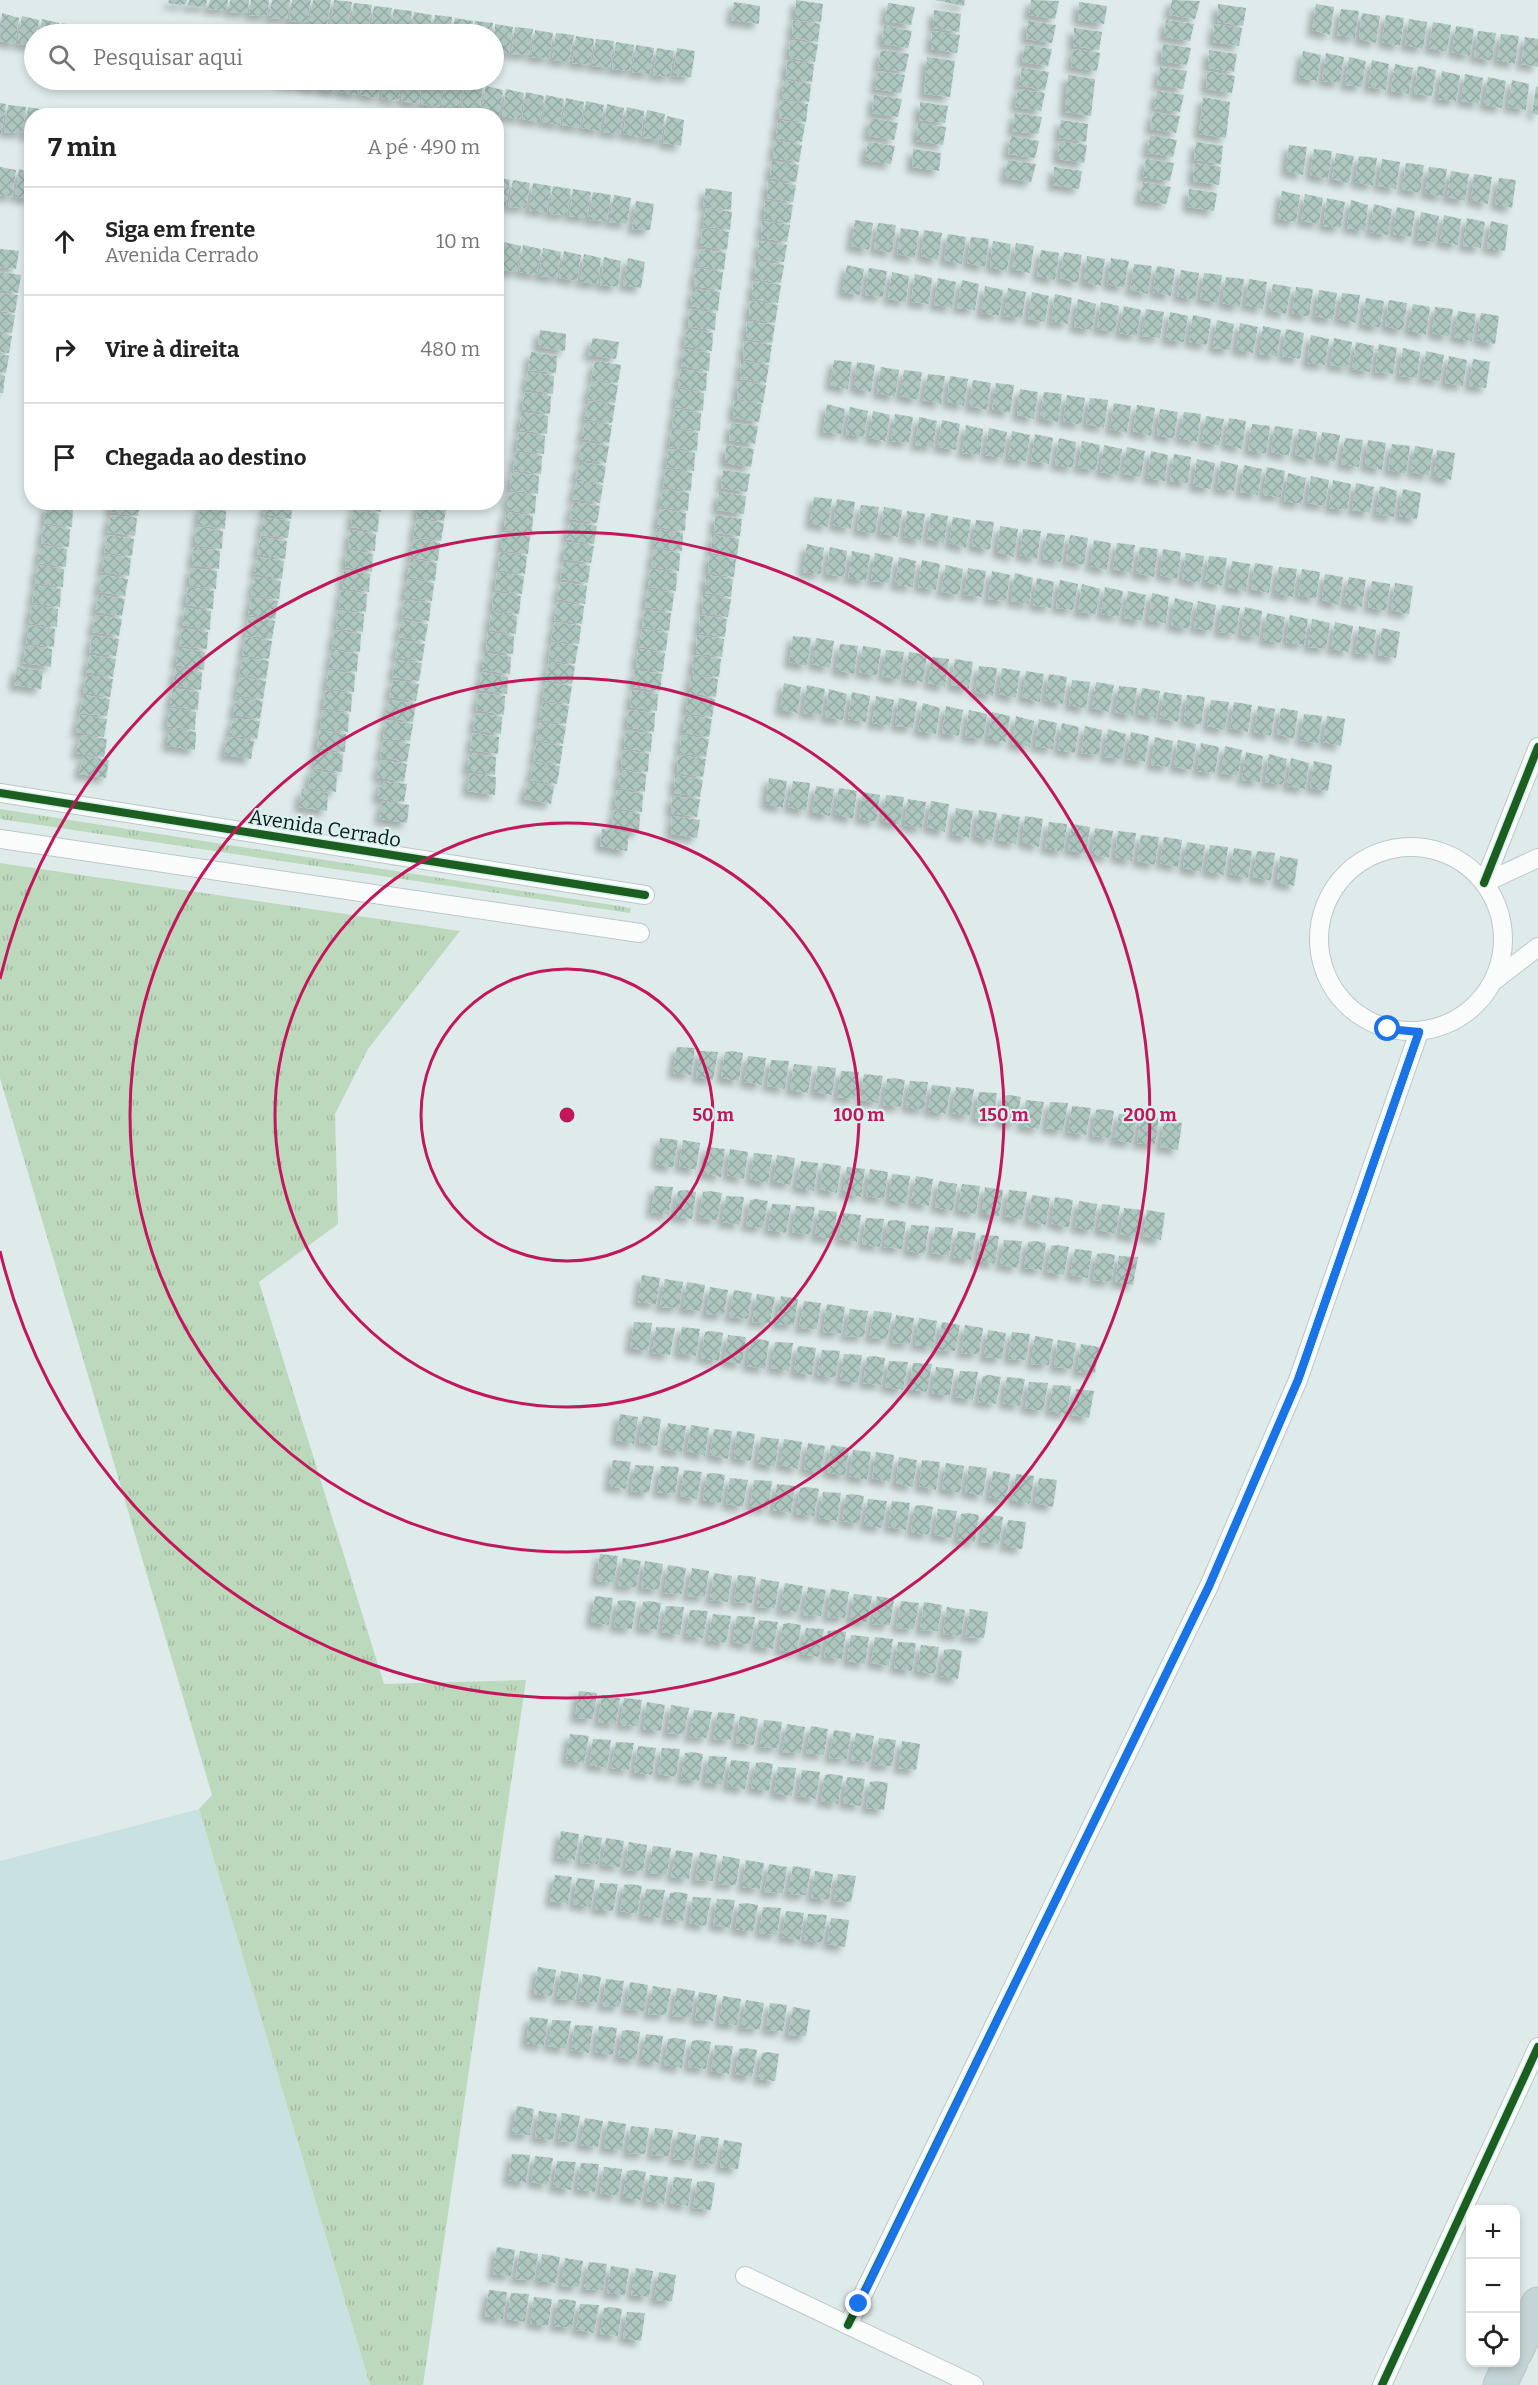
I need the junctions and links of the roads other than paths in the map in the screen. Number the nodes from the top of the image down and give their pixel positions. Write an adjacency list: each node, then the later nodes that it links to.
1 (1538, 747): 5 (street)
2 (0, 794): 6 (street, Avenida Cerrado)
3 (0, 839): 7 (street)
4 (1538, 858): 5 (street)
5 (1484, 883): 9 (street); 10 (street)
6 (645, 895)
7 (640, 933)
8 (1538, 947): 9 (street)
9 (1495, 980): 10 (street)
10 (1419, 1032): 14 (street)
11 (1538, 2047): 18 (street)
12 (745, 2276): 14 (street)
13 (1538, 2304): 15 (highway)
14 (848, 2325): 17 (street)
15 (1520, 2342)
16 (1509, 2367): 19 (highway)
17 (975, 2385)
18 (1382, 2385)
19 (1500, 2385)

